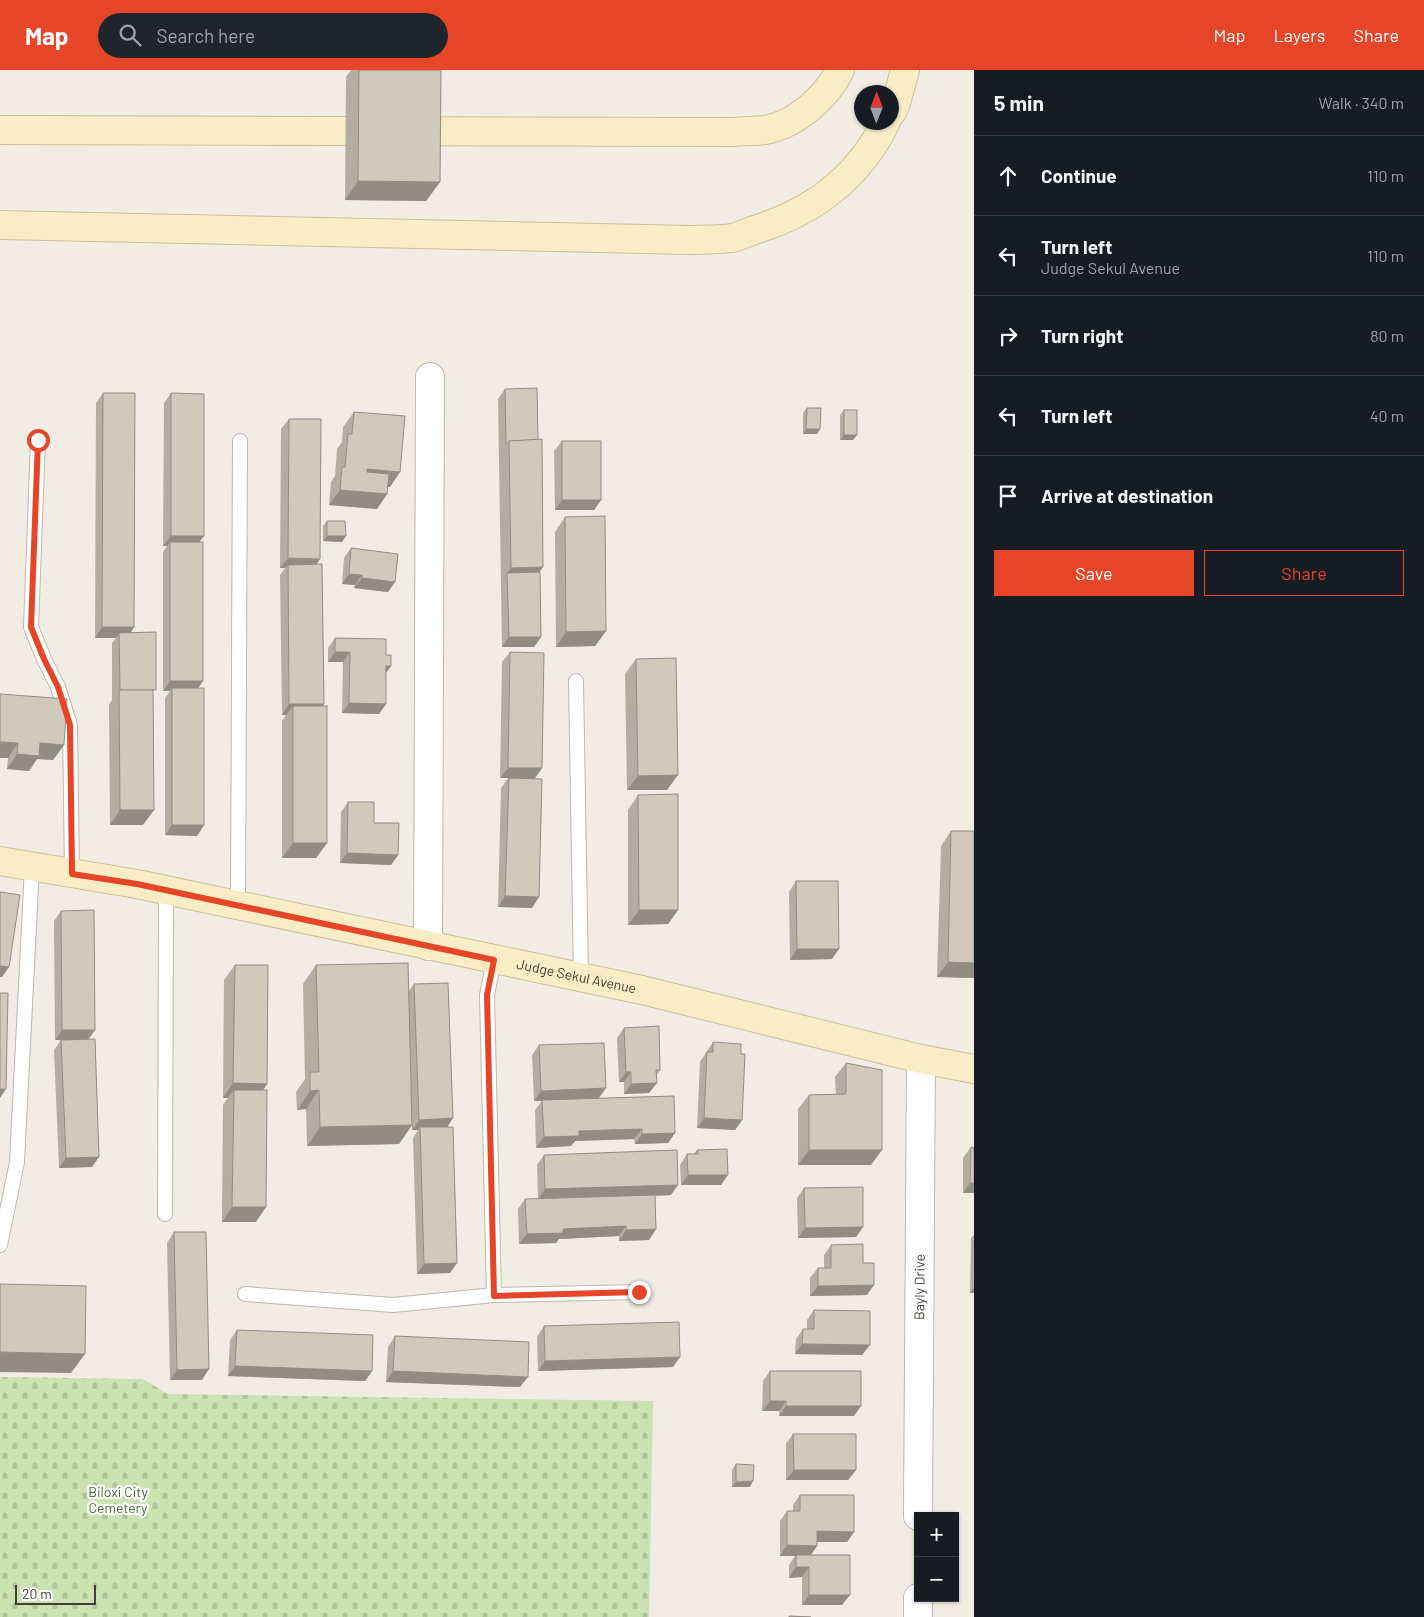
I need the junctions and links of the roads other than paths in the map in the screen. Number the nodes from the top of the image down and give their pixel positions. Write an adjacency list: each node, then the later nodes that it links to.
1 (840, 70): 4 (main road)
2 (905, 70): 3 (main road)
3 (899, 92)
4 (0, 130)
5 (881, 130): 6 (main road)
6 (0, 225)
7 (430, 377): 16 (street)
8 (38, 440): 13 (lane)
9 (240, 442): 15 (lane)
10 (576, 681): 18 (lane)
11 (0, 862): 12 (main road, Judge Sekul Avenue)
12 (32, 867): 13 (main road, Judge Sekul Avenue); 22 (lane)
13 (72, 874): 14 (main road, Judge Sekul Avenue)
14 (166, 890): 15 (main road, Judge Sekul Avenue); 21 (lane)
15 (238, 906): 16 (main road, Judge Sekul Avenue)
16 (428, 946): 17 (main road, Judge Sekul Avenue)
17 (494, 960): 18 (main road, Judge Sekul Avenue); 25 (lane)
18 (581, 978): 19 (main road, Judge Sekul Avenue)
19 (922, 1059): 20 (main road, Judge Sekul Avenue); 26 (street, Bayly Drive)
20 (974, 1068)
21 (165, 1214)
22 (0, 1244)
23 (639, 1292): 25 (lane)
24 (245, 1294): 25 (lane)
25 (494, 1296)
26 (918, 1512)
27 (918, 1602): 28 (street)
28 (918, 1617)

